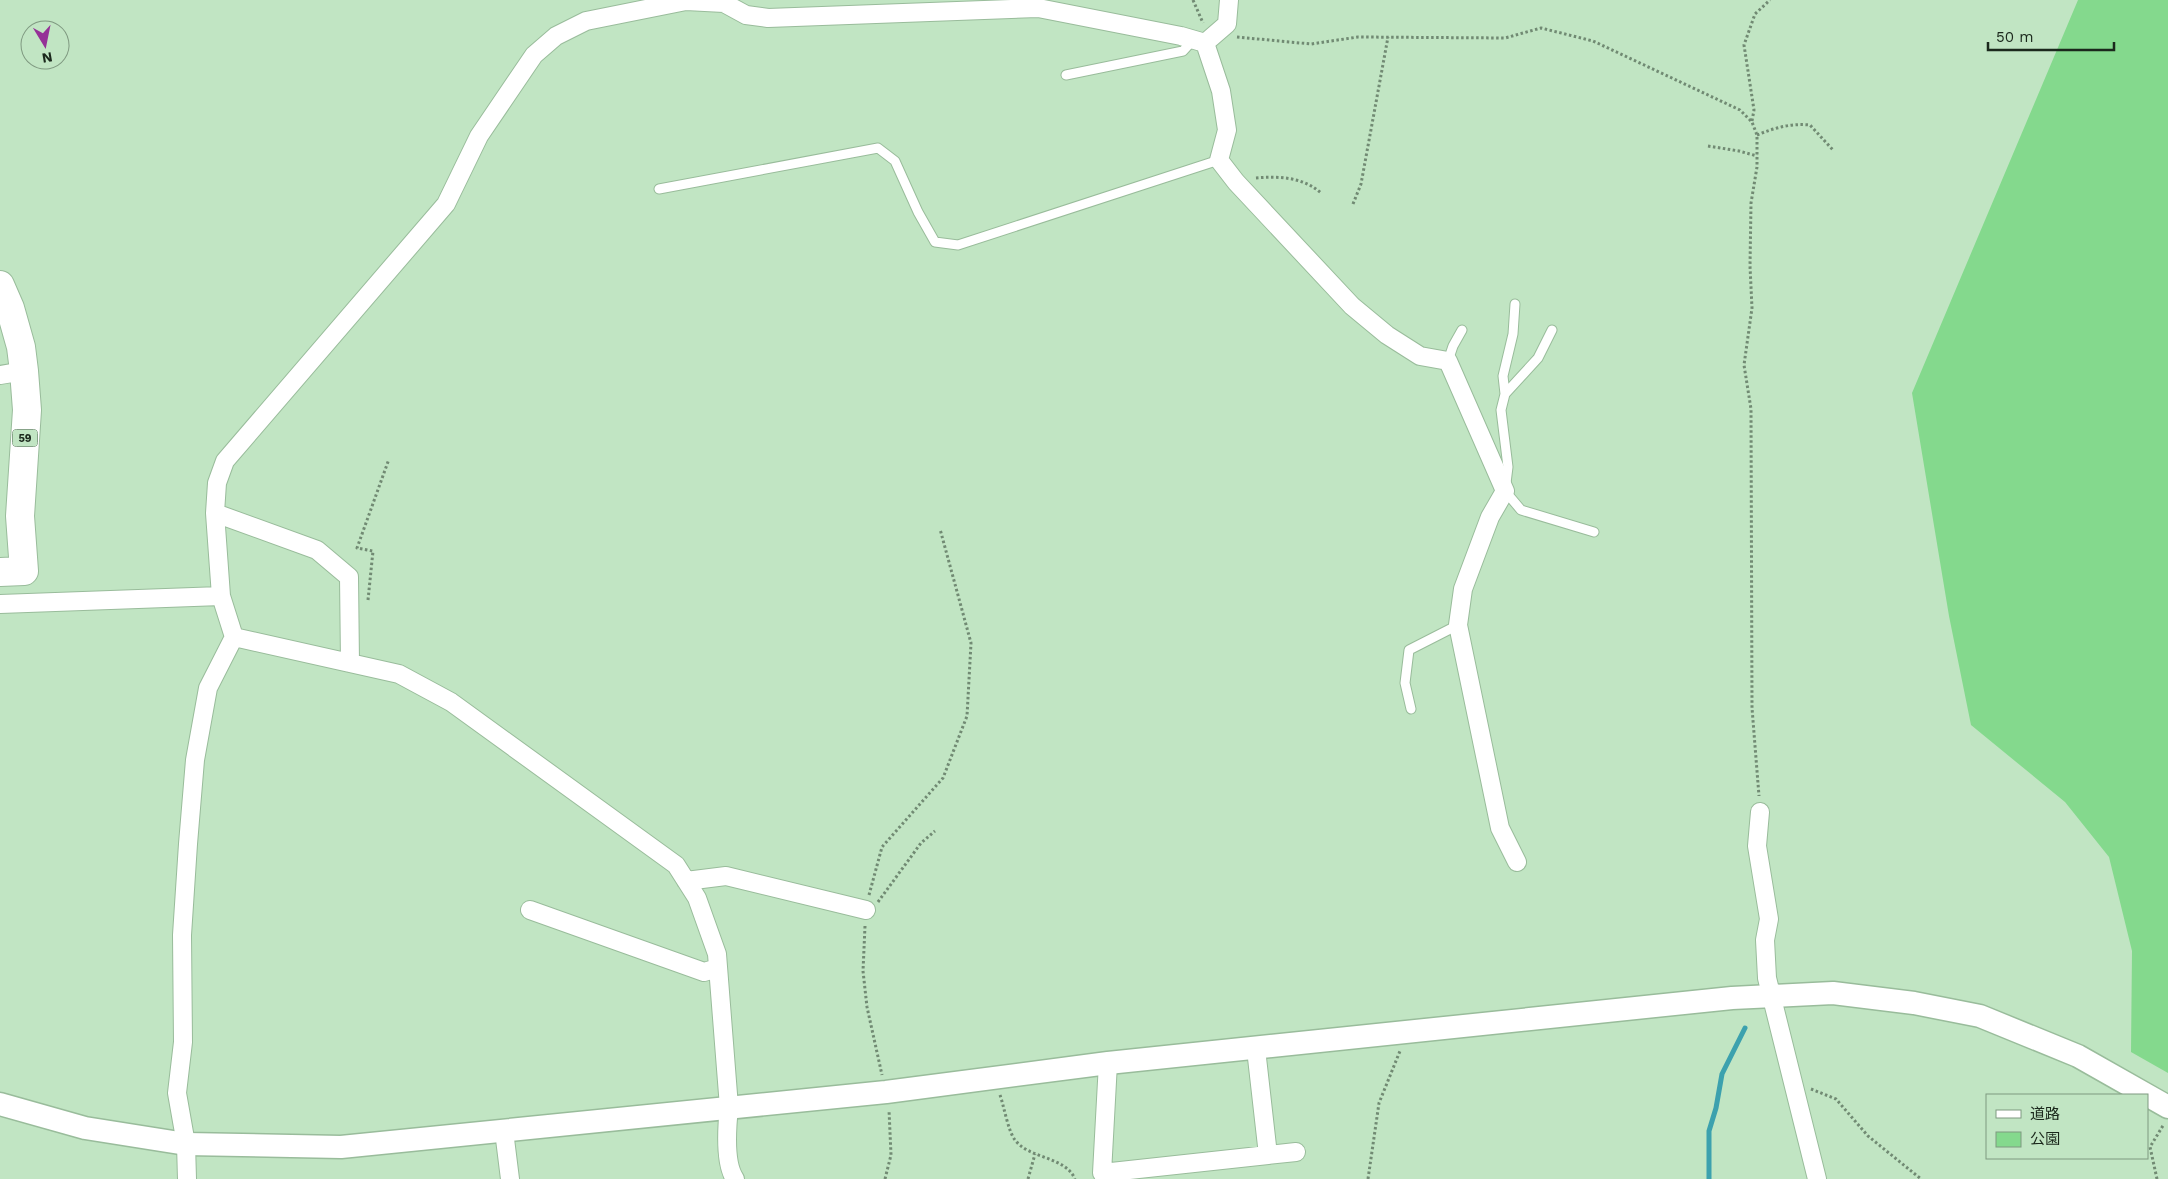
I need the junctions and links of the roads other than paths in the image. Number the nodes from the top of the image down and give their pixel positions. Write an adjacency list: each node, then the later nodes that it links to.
1 (1229, 0): 2 (street)
2 (1200, 41): 3 (lane); 4 (street); 14 (street)
3 (1066, 75)
4 (1219, 160): 5 (lane); 10 (street)
5 (659, 189)
6 (0, 285): 11 (main road, 59)
7 (1515, 304): 12 (lane)
8 (1462, 330): 10 (lane)
9 (1552, 330): 12 (lane)
10 (1448, 361): 13 (street)
11 (12, 373): 16 (main road, 59)
12 (1505, 394): 13 (lane)
13 (1505, 491): 15 (lane); 19 (street)
14 (215, 512): 17 (street); 21 (street)
15 (1594, 532)
16 (0, 572)
17 (221, 596): 18 (street); 20 (street)
18 (0, 604)
19 (1458, 625): 22 (lane); 24 (street)
20 (234, 637): 21 (street); 38 (street)
21 (350, 663): 25 (street)
22 (1411, 708)
23 (1760, 812): 29 (street)
24 (1517, 862)
25 (686, 880): 27 (street); 28 (street)
26 (530, 910): 28 (street)
27 (866, 910)
28 (718, 968): 35 (street)
29 (1772, 996): 30 (street); 32 (street); 45 (street)
30 (1256, 1049): 31 (street); 40 (street)
31 (1108, 1064): 35 (street); 41 (street)
32 (2145, 1094)
33 (2148, 1096): 36 (street)
34 (0, 1104): 38 (street)
35 (729, 1107): 37 (street); 44 (street)
36 (2168, 1107)
37 (504, 1131): 38 (street); 43 (street)
38 (186, 1144): 42 (street)
39 (1296, 1152): 40 (street)
40 (1268, 1155): 41 (street)
41 (1102, 1176)
42 (187, 1179)
43 (510, 1179)
44 (735, 1179)
45 (1817, 1179)

